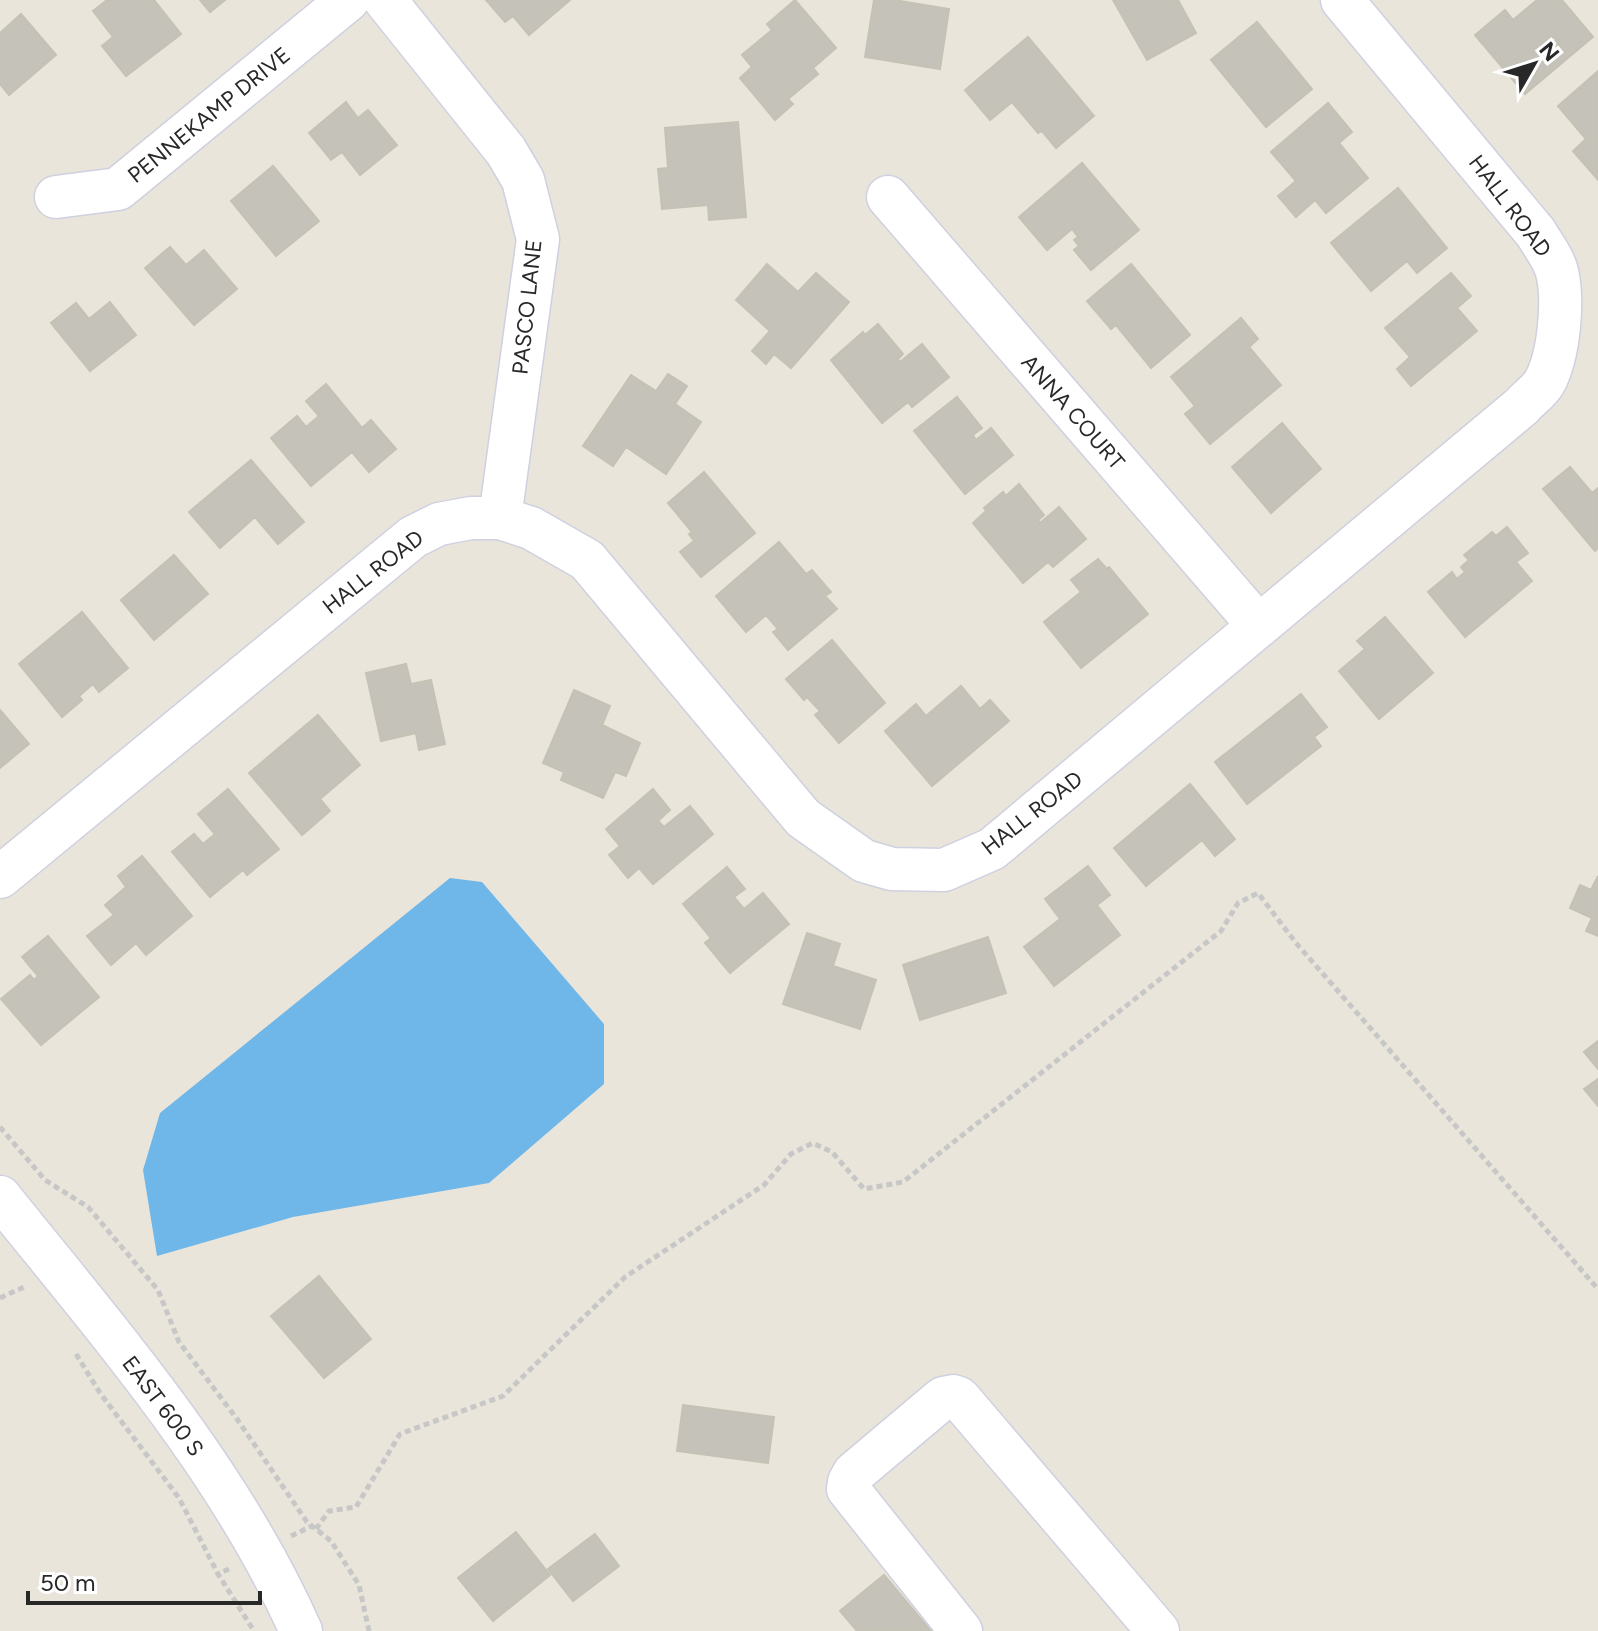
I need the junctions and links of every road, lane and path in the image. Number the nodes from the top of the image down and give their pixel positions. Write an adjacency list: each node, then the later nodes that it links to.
1 (348, 0): 4 (street, PENNEKAMP DRIVE)
2 (385, 0): 6 (street, PASCO LANE)
3 (1342, 0): 7 (street, HALL ROAD)
4 (56, 197)
5 (888, 197): 7 (street, ANNA COURT)
6 (500, 518): 7 (street, HALL ROAD); 8 (street, HALL ROAD)
7 (1259, 626)
8 (0, 877)
9 (0, 1127): 15 (path)
10 (0, 1197): 17 (street, EAST 600 S)
11 (1598, 1289): 15 (path)
12 (0, 1298): 13 (path)
13 (33, 1298)
14 (73, 1349): 16 (path)
15 (316, 1529): 18 (path)
16 (218, 1574)
17 (301, 1631)
18 (369, 1631)
19 (961, 1631): 20 (street)
20 (1158, 1631)

